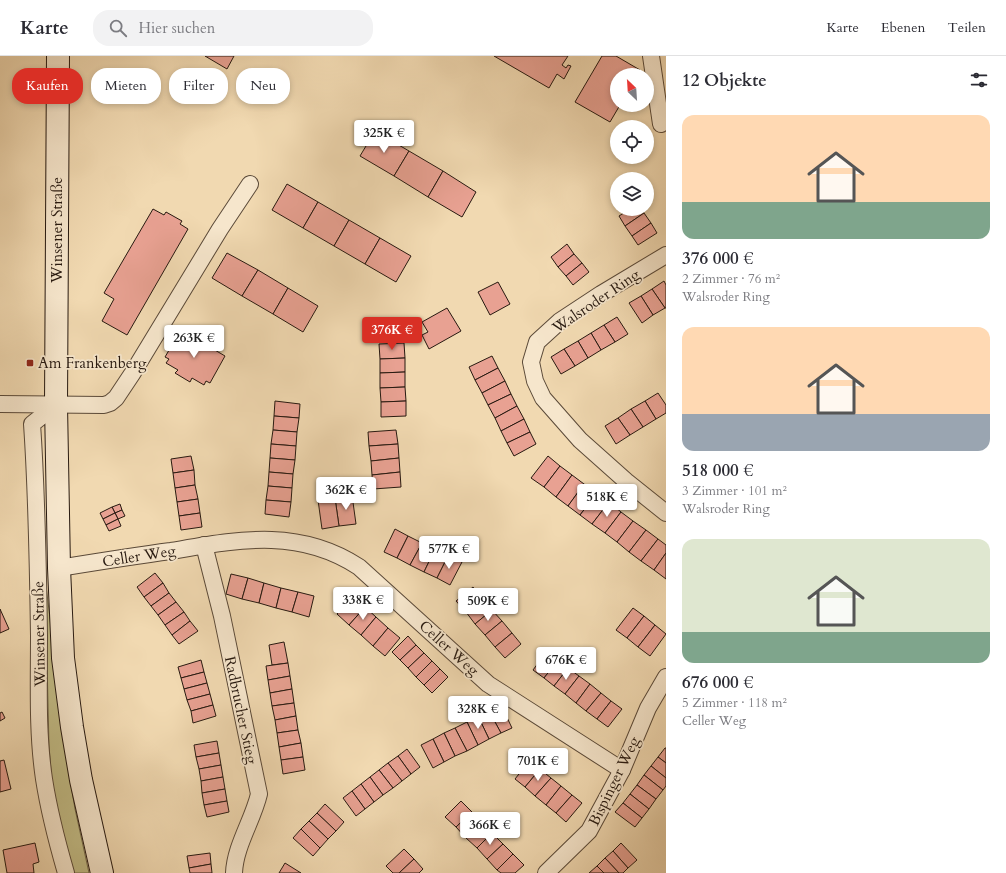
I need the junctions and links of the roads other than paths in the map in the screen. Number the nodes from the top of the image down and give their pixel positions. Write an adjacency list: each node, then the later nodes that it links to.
1 (58, 56): 7 (main road, Winsener Straße)
2 (650, 56): 3 (street)
3 (661, 124)
4 (250, 184): 7 (street)
5 (666, 255): 8 (street, Walsroder Ring)
6 (0, 404): 7 (street)
7 (56, 405): 10 (main road, Winsener Straße); 13 (street, Winsener Straße)
8 (666, 513)
9 (204, 545): 10 (street, Celler Weg); 12 (street, Celler Weg); 15 (street, Radbrucher Stieg)
10 (59, 568): 14 (main road, Winsener Straße)
11 (666, 677): 12 (street, Bispinger Weg)
12 (622, 770): 16 (street, Bispinger Weg)
13 (66, 873)
14 (102, 873)
15 (234, 873)
16 (546, 873)

